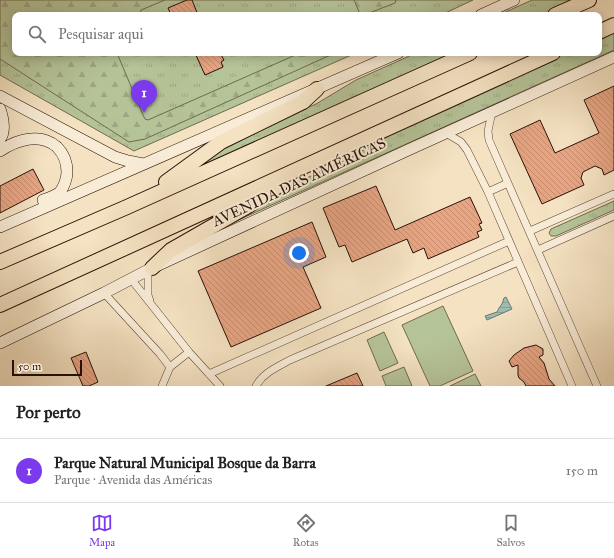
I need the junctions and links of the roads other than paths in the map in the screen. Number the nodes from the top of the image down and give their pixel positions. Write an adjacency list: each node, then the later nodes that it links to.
1 (514, 0): 3 (main road)
2 (589, 0): 4 (highway)
3 (488, 12)
4 (562, 12)
5 (614, 25): 6 (highway)
6 (602, 31)
7 (391, 56): 11 (main road)
8 (463, 56): 23 (highway)
9 (546, 56): 17 (highway, AVENIDA DAS AMÉRICAS)
10 (614, 57): 14 (main road, AVENIDA DAS AMÉRICAS)
11 (317, 89): 19 (main road); 23 (highway)
12 (0, 96): 19 (main road)
13 (0, 109): 16 (main road)
14 (492, 112): 15 (main road, AVENIDA DAS AMÉRICAS); 20 (street)
15 (446, 133): 21 (street); 32 (main road, AVENIDA DAS AMÉRICAS)
16 (0, 139)
17 (365, 139): 32 (highway); 35 (highway, AVENIDA DAS AMÉRICAS)
18 (0, 151): 24 (main road)
19 (143, 164): 24 (main road)
20 (508, 183): 21 (street); 27 (street)
21 (488, 192): 28 (street)
22 (614, 194): 27 (street)
23 (127, 207): 30 (highway)
24 (32, 213): 26 (main road)
25 (614, 216): 29 (street)
26 (0, 227)
27 (530, 231): 29 (street)
28 (509, 241): 31 (street); 40 (street)
29 (538, 250): 45 (street)
30 (0, 262)
31 (518, 262): 43 (street); 44 (street)
32 (150, 269): 33 (main road, AVENIDA DAS AMÉRICAS); 36 (street)
33 (131, 279): 34 (main road, AVENIDA DAS AMÉRICAS); 36 (street)
34 (104, 293): 37 (main road, AVENIDA DAS AMÉRICAS); 39 (street)
35 (0, 305)
36 (153, 307): 38 (street)
37 (0, 343)
38 (189, 352): 39 (street); 40 (street)
39 (170, 367): 41 (street)
40 (209, 374): 42 (street)
41 (162, 386)
42 (220, 386)
43 (256, 386)
44 (572, 386)
45 (597, 386)

